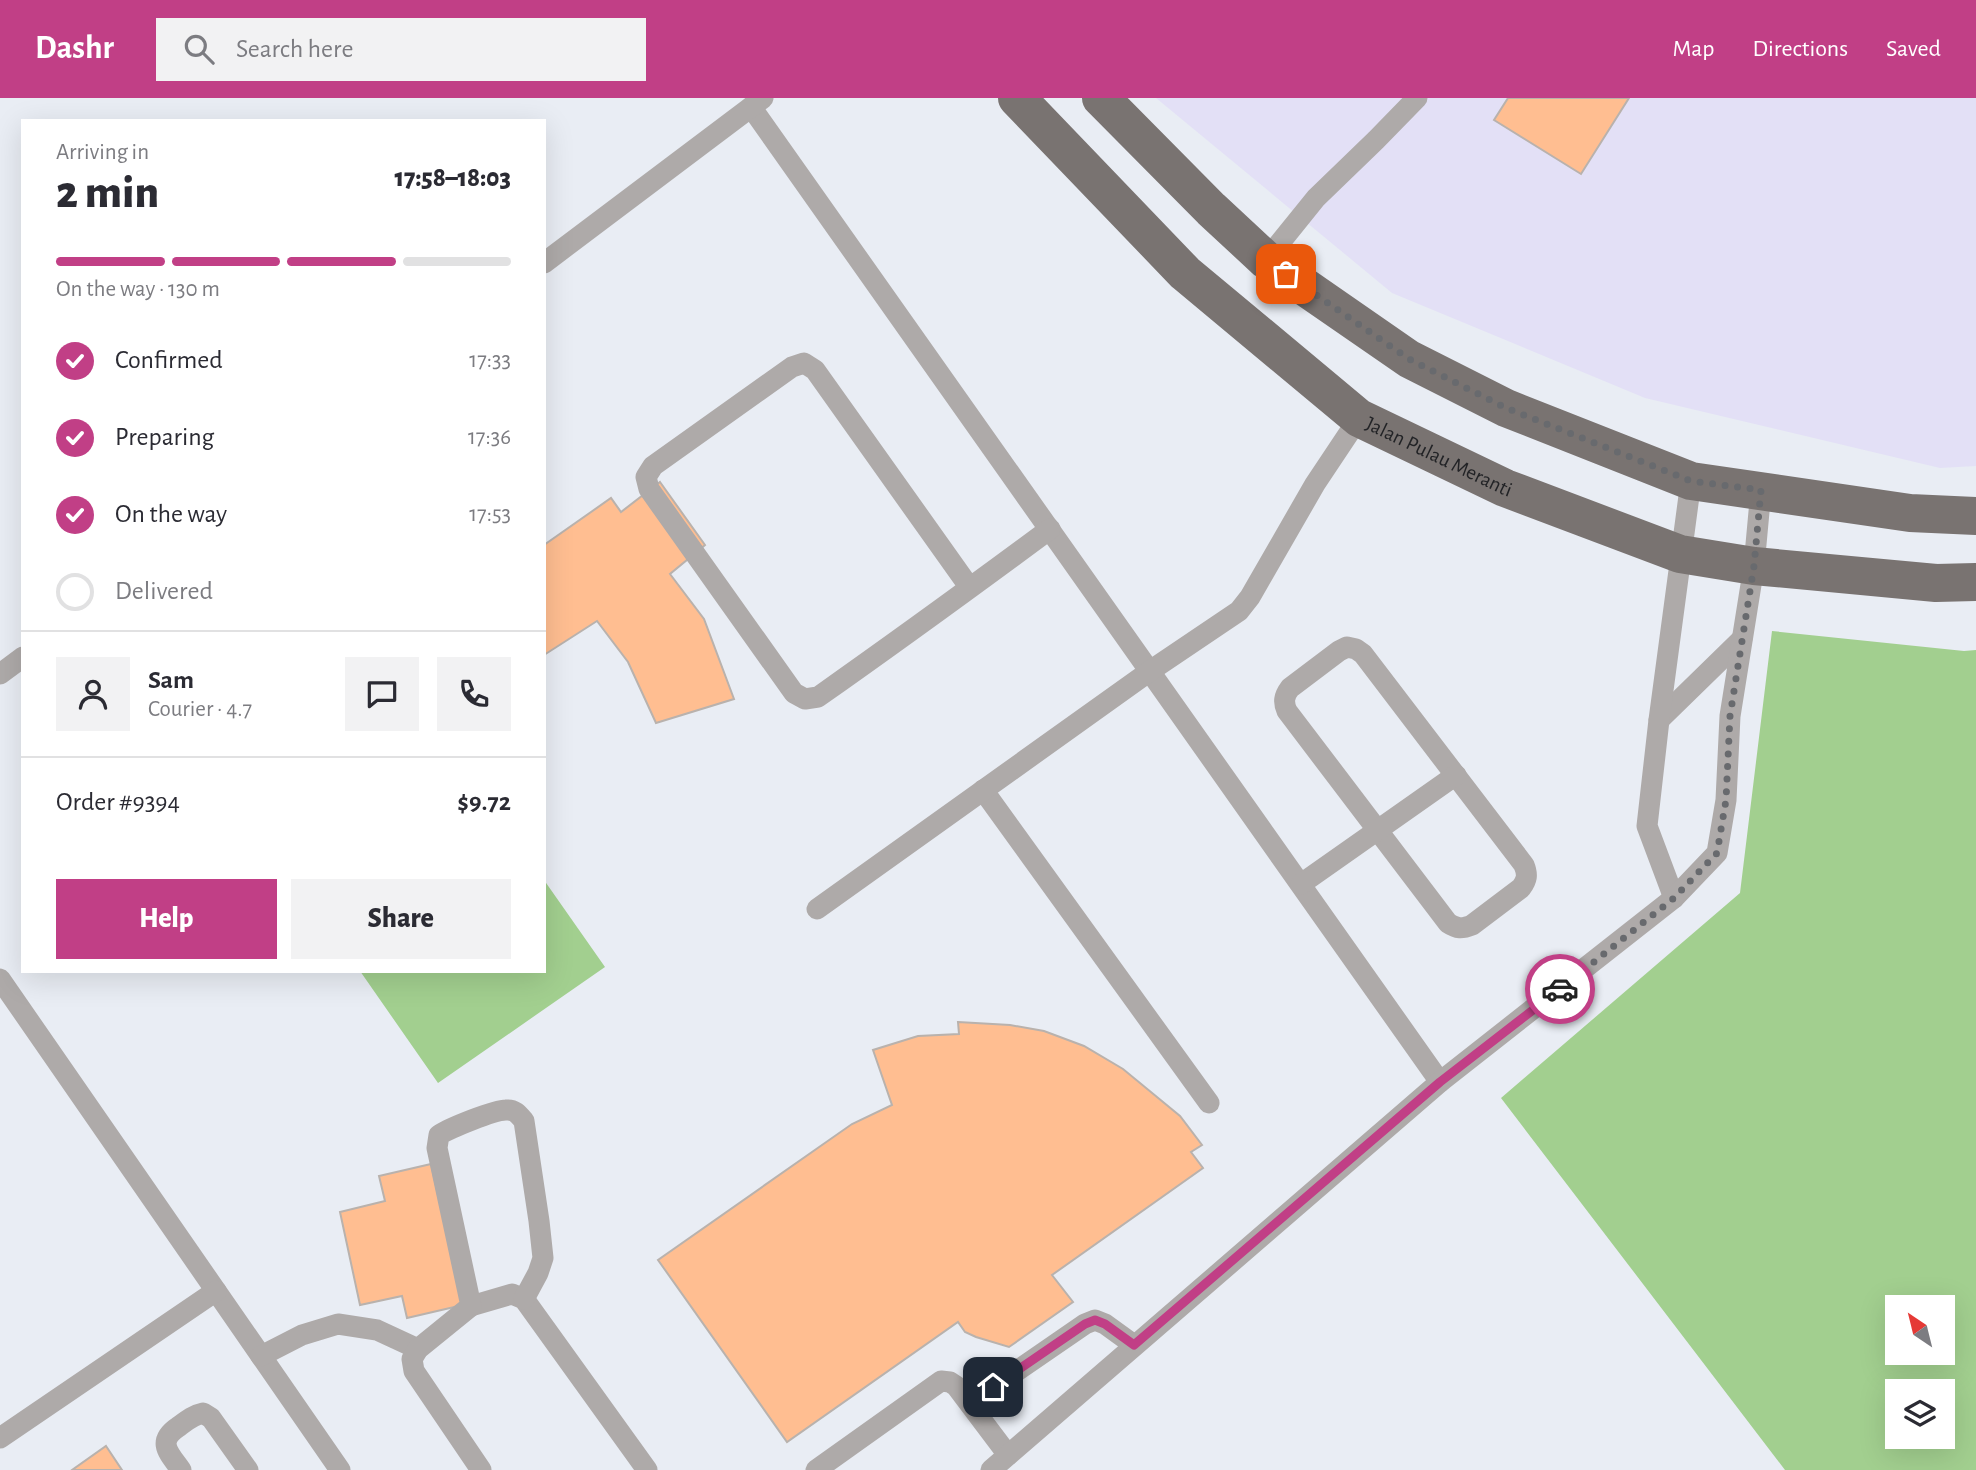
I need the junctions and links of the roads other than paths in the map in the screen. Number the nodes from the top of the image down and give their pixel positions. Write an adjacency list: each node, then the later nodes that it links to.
1 (1017, 98): 7 (main road, Jalan Pulau Meranti)
2 (1101, 98): 5 (main road)
3 (1417, 98): 5 (lane)
4 (757, 103): 6 (lane); 11 (lane)
5 (1266, 260): 8 (main road)
6 (546, 261)
7 (1359, 418): 12 (main road, Jalan Pulau Meranti); 18 (lane)
8 (1691, 481): 9 (main road); 12 (lane)
9 (1761, 490): 10 (main road); 13 (lane)
10 (1976, 516)
11 (1050, 529): 15 (lane); 18 (lane)
12 (1681, 554): 13 (main road, Jalan Pulau Meranti); 20 (lane)
13 (1754, 566): 14 (main road, Jalan Pulau Meranti); 16 (lane)
14 (1976, 582)
15 (970, 588): 15 (lane)
16 (1742, 639): 20 (lane); 25 (lane)
17 (21, 658): 19 (lane)
18 (1150, 671): 22 (lane); 24 (lane)
19 (0, 674)
20 (1659, 720): 25 (lane)
21 (1456, 775): 23 (lane); 23 (lane); 23 (lane)
22 (983, 790): 26 (lane); 29 (lane)
23 (1377, 830): 24 (lane)
24 (1301, 884): 28 (lane)
25 (1674, 898): 28 (lane)
26 (817, 909)
27 (0, 979): 30 (lane)
28 (1440, 1082): 33 (lane)
29 (1209, 1103)
30 (216, 1291): 35 (lane); 37 (lane)
31 (524, 1299): 32 (lane); 32 (lane); 43 (lane)
32 (471, 1306): 34 (lane)
33 (1134, 1345): 36 (lane); 38 (lane)
34 (418, 1349): 35 (lane); 42 (lane)
35 (261, 1356): 41 (lane)
36 (970, 1403): 38 (lane); 44 (lane)
37 (0, 1438)
38 (1008, 1455): 45 (lane)
39 (181, 1470): 40 (lane)
40 (248, 1470)
41 (340, 1470)
42 (481, 1470)
43 (647, 1470)
44 (816, 1470)
45 (991, 1470)

